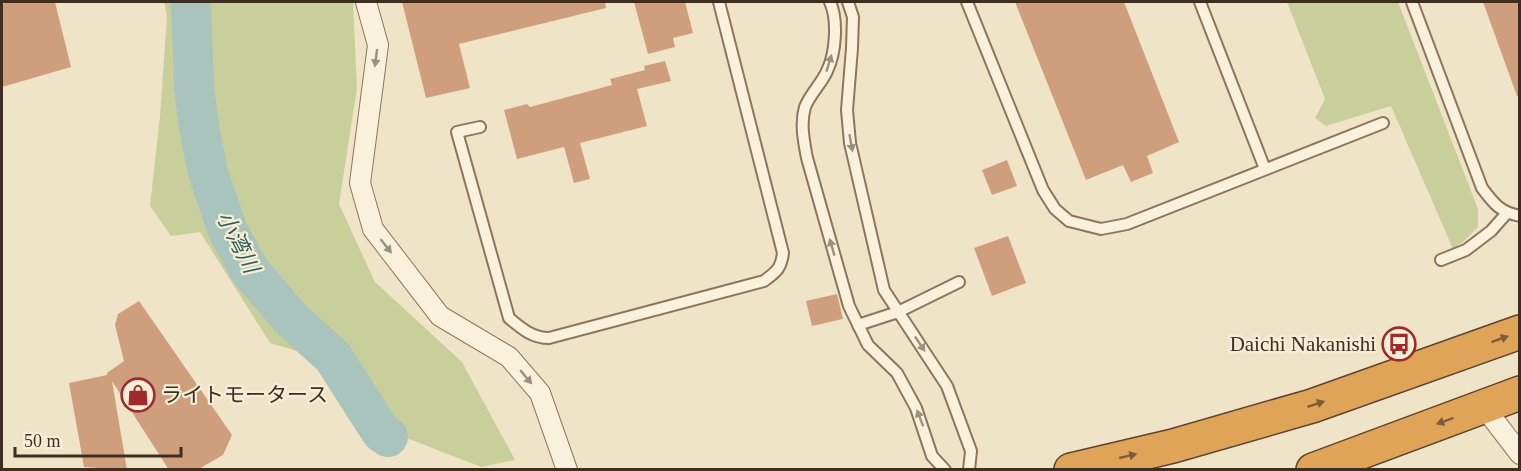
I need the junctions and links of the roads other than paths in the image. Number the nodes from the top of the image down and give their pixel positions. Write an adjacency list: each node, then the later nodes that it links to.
1 (366, 2): 21 (street, one-way to 21)
2 (718, 2): 9 (lane)
3 (830, 2): 16 (lane, one-way to 3)
4 (848, 2): 15 (lane, one-way to 15)
5 (967, 2): 10 (lane)
6 (1200, 2): 10 (lane)
7 (1412, 2): 11 (lane)
8 (1383, 123): 10 (lane)
9 (480, 127)
10 (1265, 169)
11 (1506, 213): 12 (lane); 13 (lane)
12 (1520, 216)
13 (1441, 260)
14 (959, 282): 15 (lane)
15 (898, 312): 16 (lane); 23 (lane, one-way to 23)
16 (858, 325): 22 (lane, one-way to 16)
17 (1520, 332): 24 (highway, one-way to 17)
18 (1520, 393): 19 (highway)
19 (1484, 407): 20 (street); 25 (highway, one-way to 25)
20 (1520, 454)
21 (567, 470)
22 (945, 470)
23 (969, 470)
24 (1071, 470)
25 (1313, 470)

